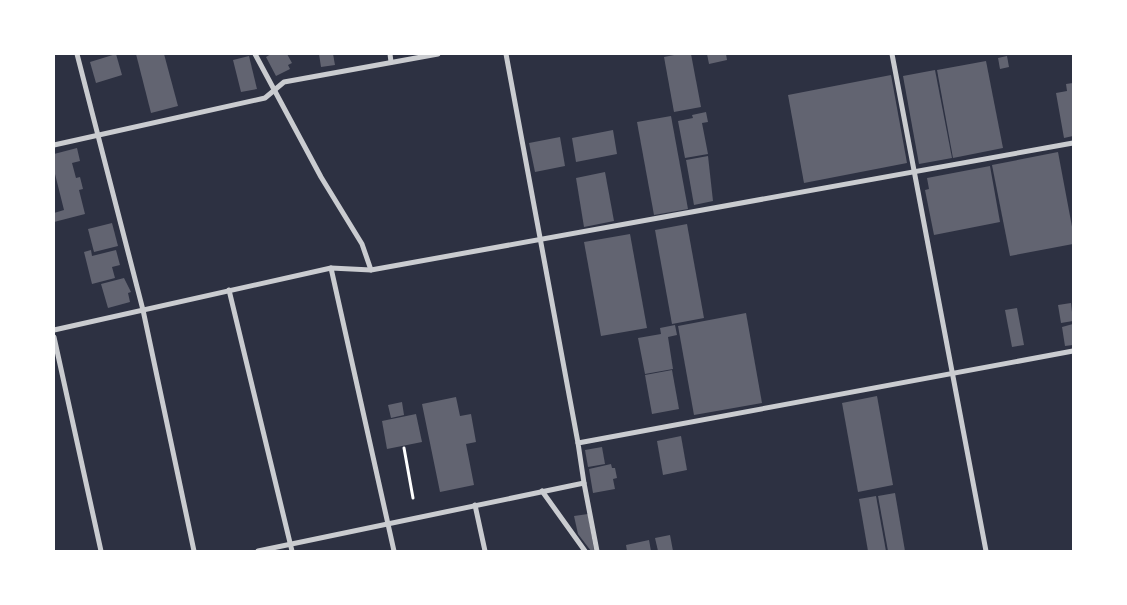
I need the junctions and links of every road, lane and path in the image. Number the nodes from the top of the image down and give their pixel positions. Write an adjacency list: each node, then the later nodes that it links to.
1 (77, 54): 9 (street)
2 (255, 54): 8 (street)
3 (390, 54): 7 (street)
4 (438, 54): 7 (street)
5 (506, 54): 13 (street)
6 (892, 54): 12 (street)
7 (391, 62): 8 (street)
8 (275, 90): 9 (street); 15 (street)
9 (98, 136): 11 (street); 17 (street)
10 (1073, 143): 12 (street)
11 (54, 145)
12 (914, 173): 13 (street); 21 (street)
13 (541, 241): 15 (street); 22 (street)
14 (332, 268): 15 (street); 16 (street); 28 (street)
15 (371, 270)
16 (229, 290): 17 (street); 29 (street)
17 (142, 310): 18 (street); 31 (street)
18 (54, 330)
19 (54, 337): 30 (street)
20 (1073, 351): 21 (street)
21 (954, 374): 22 (street); 38 (street)
22 (578, 443): 24 (street)
23 (404, 448): 26 (path)
24 (584, 483): 25 (street); 37 (street)
25 (542, 491): 27 (street); 36 (street)
26 (413, 498)
27 (475, 505): 28 (street); 35 (street)
28 (388, 523): 29 (street); 34 (street)
29 (291, 544): 32 (street); 33 (street)
30 (101, 551)
31 (194, 551)
32 (258, 551)
33 (292, 551)
34 (394, 551)
35 (485, 551)
36 (585, 551)
37 (597, 551)
38 (986, 551)

